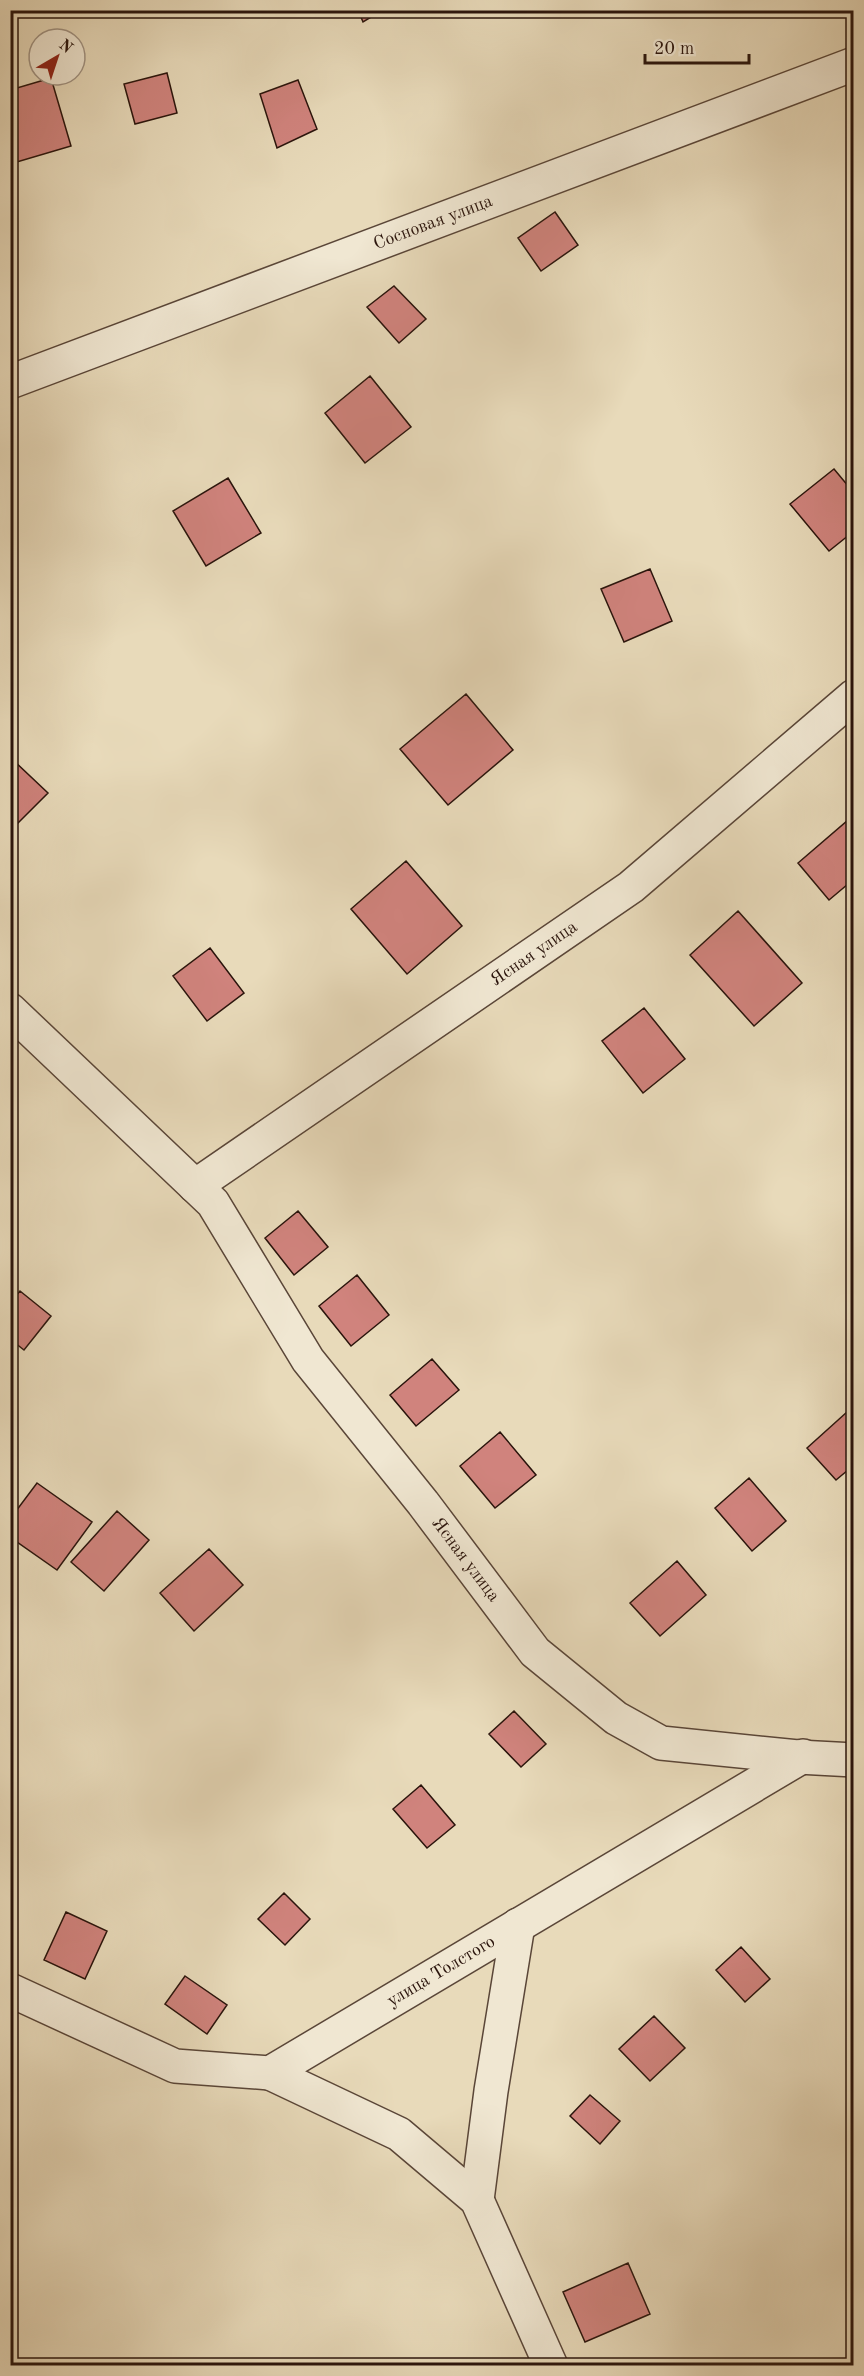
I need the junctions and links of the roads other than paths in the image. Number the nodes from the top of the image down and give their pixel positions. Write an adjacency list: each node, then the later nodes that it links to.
1 (854, 64): 2 (street, Сосновая улица)
2 (10, 382)
3 (854, 696): 5 (street, Ясная улица)
4 (10, 1010): 5 (street, Ясная улица)
5 (195, 1186): 7 (street, Ясная улица)
6 (854, 1740): 7 (street, улица Толстого)
7 (798, 1757): 8 (street, Ясная улица); 9 (street, улица Толстого)
8 (854, 1760)
9 (518, 1925): 11 (street, улица Толстого); 12 (street)
10 (10, 1990): 11 (street)
11 (270, 2073): 12 (street)
12 (477, 2200): 13 (street)
13 (551, 2366)

